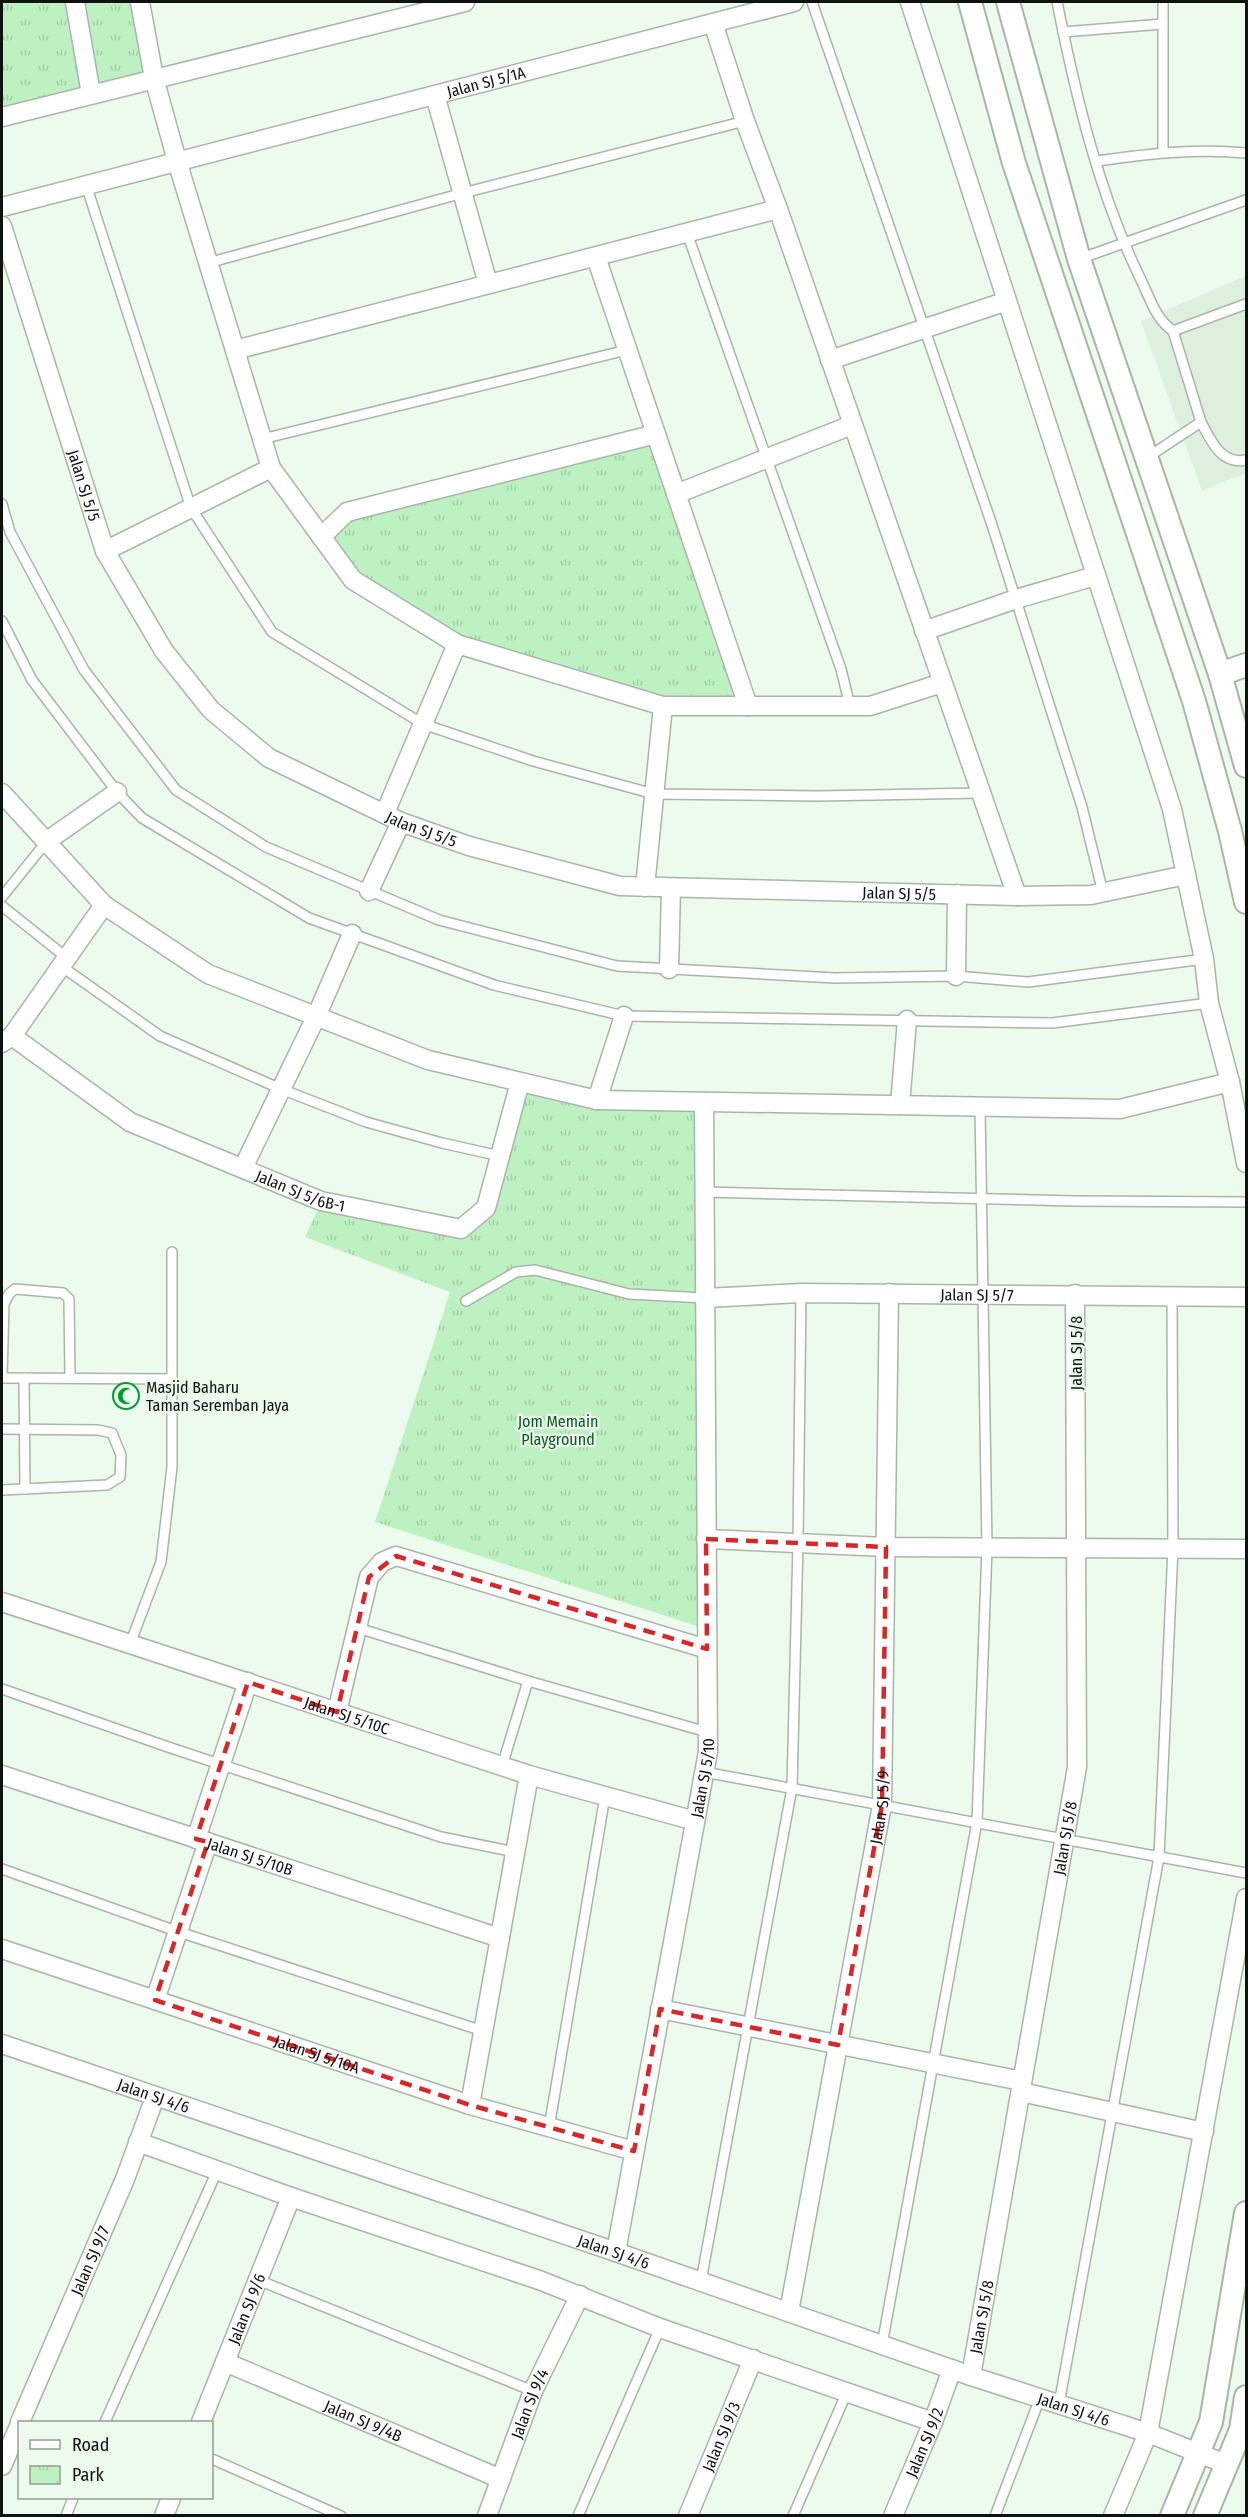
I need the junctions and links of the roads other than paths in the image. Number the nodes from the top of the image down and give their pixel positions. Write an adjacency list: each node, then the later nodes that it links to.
1 (75, 2): 15 (street)
2 (142, 2): 14 (street)
3 (460, 2): 14 (street)
4 (794, 2): 11 (street, Jalan SJ 5/1A)
5 (812, 2): 37 (lane)
6 (910, 2): 35 (street)
7 (970, 2): 83 (street)
8 (1008, 2): 32 (street)
9 (1057, 2): 13 (lane)
10 (1163, 2): 12 (lane)
11 (713, 23): 16 (street, Jalan SJ 5/1A); 18 (street)
12 (1163, 24): 13 (lane); 19 (lane)
13 (1063, 32): 22 (lane)
14 (154, 78): 15 (street); 21 (street)
15 (91, 94): 17 (street)
16 (435, 94): 21 (street, Jalan SJ 5/1A); 24 (street)
17 (2, 117)
18 (744, 121): 24 (lane); 27 (street)
19 (1162, 153): 20 (lane); 22 (lane)
20 (1246, 153)
21 (177, 161): 23 (street, Jalan SJ 5/1A); 33 (street)
22 (1097, 161): 30 (lane)
23 (86, 184): 26 (street, Jalan SJ 5/1A); 52 (lane)
24 (463, 193): 33 (lane); 34 (street)
25 (1246, 200): 30 (lane)
26 (2, 207)
27 (778, 209): 29 (street); 41 (street)
28 (2, 226): 54 (street, Jalan SJ 5/5)
29 (687, 233): 31 (street); 46 (lane)
30 (1123, 243): 32 (lane); 38 (lane)
31 (596, 256): 34 (street); 40 (street)
32 (1079, 258): 47 (street)
33 (208, 263): 39 (street)
34 (488, 284): 39 (street)
35 (1007, 301): 37 (street); 55 (street)
36 (1246, 304): 38 (lane)
37 (924, 327): 41 (street); 56 (lane)
38 (1173, 331): 42 (lane)
39 (235, 350): 45 (street)
40 (627, 350): 44 (street); 45 (lane)
41 (830, 360): 43 (street)
42 (1201, 422): 47 (lane); 48 (lane)
43 (852, 425): 46 (street); 58 (street)
44 (656, 434): 50 (street); 53 (street)
45 (262, 439): 49 (street)
46 (767, 458): 50 (street); 65 (lane)
47 (1147, 458): 61 (street)
48 (1246, 460)
49 (271, 468): 52 (street); 53 (street)
50 (676, 494): 64 (street)
51 (2, 504): 78 (lane)
52 (190, 508): 54 (street); 66 (lane)
53 (321, 537): 59 (street)
54 (105, 551): 72 (street, Jalan SJ 5/5)
55 (1095, 576): 56 (street); 75 (street)
56 (1016, 599): 58 (street); 79 (lane)
57 (2, 621): 68 (lane)
58 (924, 631): 62 (street)
59 (457, 644): 63 (street); 66 (street)
60 (1246, 665): 61 (street)
61 (1220, 674): 67 (street)
62 (942, 683): 65 (street); 70 (street)
63 (663, 706): 64 (street); 71 (street)
64 (748, 706): 65 (street)
65 (850, 706)
66 (423, 724): 71 (lane); 72 (street)
67 (1246, 766)
68 (117, 792): 74 (street); 86 (lane)
69 (2, 793): 74 (street)
70 (981, 793): 71 (lane); 81 (street)
71 (654, 794): 76 (street)
72 (385, 813): 73 (street, Jalan SJ 5/5)
73 (401, 822): 76 (street, Jalan SJ 5/5); 78 (street)
74 (47, 842): 82 (lane); 84 (street)
75 (1186, 875): 79 (street, Jalan SJ 5/5); 87 (street)
76 (645, 887): 77 (street, Jalan SJ 5/5)
77 (671, 888): 80 (street, Jalan SJ 5/5); 89 (street)
78 (369, 891): 89 (lane)
79 (1103, 893): 81 (street, Jalan SJ 5/5)
80 (957, 894): 81 (street, Jalan SJ 5/5); 90 (street)
81 (1017, 896)
82 (2, 897)
83 (1246, 902)
84 (104, 905): 88 (street); 93 (street)
85 (2, 906): 88 (lane)
86 (352, 934): 92 (lane); 93 (street)
87 (1204, 959): 90 (lane); 91 (street)
88 (64, 962): 95 (street); 98 (lane)
89 (669, 969): 90 (lane)
90 (956, 975)
91 (1209, 1003): 94 (lane); 97 (street)
92 (624, 1016): 94 (lane); 99 (street)
93 (316, 1017): 96 (street); 98 (street)
94 (908, 1020): 101 (street)
95 (7, 1039): 105 (street, Jalan SJ 5/6B-1)
96 (520, 1082): 99 (street); 103 (street, Jalan SJ 5/6B-1)
97 (1230, 1082): 102 (street); 104 (street)
98 (282, 1089): 103 (lane); 105 (street)
99 (597, 1100): 100 (street)
100 (704, 1102): 101 (street); 106 (street, Jalan SJ 5/10)
101 (900, 1105): 102 (street)
102 (980, 1107): 107 (lane)
103 (500, 1156): 105 (street, Jalan SJ 5/6B-1)
104 (1246, 1163)
105 (243, 1168)
106 (704, 1192): 107 (lane); 116 (street, Jalan SJ 5/10)
107 (981, 1197): 108 (lane); 112 (lane)
108 (1246, 1202)
109 (172, 1252): 121 (lane)
110 (801, 1293): 111 (street, Jalan SJ 5/7); 116 (street, Jalan SJ 5/7); 127 (lane)
111 (889, 1293): 112 (street, Jalan SJ 5/7); 128 (street, Jalan SJ 5/9)
112 (982, 1294): 113 (street, Jalan SJ 5/7); 129 (lane)
113 (1075, 1294): 114 (street, Jalan SJ 5/7); 130 (street, Jalan SJ 5/8)
114 (1172, 1294): 115 (street, Jalan SJ 5/7); 131 (lane)
115 (1246, 1297)
116 (705, 1298): 117 (lane); 126 (street, Jalan SJ 5/10)
117 (466, 1301)
118 (2, 1378): 119 (lane); 120 (lane)
119 (24, 1378): 120 (lane); 123 (lane)
120 (70, 1378): 121 (lane)
121 (172, 1379): 135 (lane)
122 (2, 1429): 123 (lane)
123 (25, 1429): 124 (lane); 124 (lane)
124 (25, 1489): 125 (lane)
125 (2, 1490)
126 (706, 1539): 127 (street); 136 (street, Jalan SJ 5/10)
127 (798, 1544): 128 (street); 147 (lane)
128 (886, 1547): 129 (street); 149 (street, Jalan SJ 5/9)
129 (987, 1548): 130 (street); 151 (lane)
130 (1076, 1548): 131 (street); 152 (street, Jalan SJ 5/8)
131 (1173, 1548): 132 (street); 155 (lane)
132 (1246, 1549)
133 (2, 1602): 135 (street, Jalan SJ 5/10C)
134 (358, 1628): 136 (street); 137 (lane); 140 (street)
135 (130, 1644): 138 (street, Jalan SJ 5/10C)
136 (707, 1648): 141 (street, Jalan SJ 5/10)
137 (528, 1681): 141 (lane); 143 (lane)
138 (248, 1682): 140 (street, Jalan SJ 5/10C); 142 (street)
139 (2, 1689): 142 (lane)
140 (337, 1712): 143 (street, Jalan SJ 5/10C)
141 (708, 1732): 144 (street, Jalan SJ 5/10)
142 (221, 1764): 153 (street); 154 (lane)
143 (502, 1766): 146 (street, Jalan SJ 5/10C)
144 (704, 1772): 147 (lane); 150 (street, Jalan SJ 5/10)
145 (2, 1775): 153 (street, Jalan SJ 5/10B)
146 (529, 1775): 148 (street, Jalan SJ 5/10C); 154 (street)
147 (792, 1788): 149 (lane); 164 (lane)
148 (605, 1796): 150 (street, Jalan SJ 5/10C); 173 (lane)
149 (882, 1805): 151 (lane); 167 (street, Jalan SJ 5/9)
150 (695, 1821): 163 (street, Jalan SJ 5/10)
151 (977, 1822): 152 (lane); 168 (lane)
152 (1065, 1839): 155 (lane); 169 (street, Jalan SJ 5/8)
153 (202, 1840): 159 (street); 160 (street, Jalan SJ 5/10B)
154 (515, 1852): 160 (street)
155 (1160, 1857): 157 (lane); 172 (lane)
156 (2, 1869): 159 (lane)
157 (1246, 1873)
158 (1246, 1898): 174 (street)
159 (179, 1932): 162 (street); 165 (lane)
160 (500, 1938): 165 (street)
161 (2, 1949): 162 (street, Jalan SJ 5/10A)
162 (155, 2001): 171 (street, Jalan SJ 5/10A)
163 (660, 2009): 164 (street); 176 (street, Jalan SJ 5/10)
164 (746, 2026): 167 (street); 182 (lane)
165 (483, 2031): 171 (street)
166 (2, 2045): 170 (street, Jalan SJ 4/6)
167 (838, 2045): 168 (street); 184 (street, Jalan SJ 5/9)
168 (934, 2064): 169 (street); 186 (lane)
169 (1022, 2086): 172 (street); 190 (street, Jalan SJ 5/8)
170 (155, 2097): 175 (street, Jalan SJ 9/7); 180 (street, Jalan SJ 4/6)
171 (470, 2105): 173 (street, Jalan SJ 5/10A)
172 (1113, 2112): 174 (street); 195 (lane)
173 (549, 2128): 176 (street, Jalan SJ 5/10A)
174 (1204, 2132): 201 (street)
175 (138, 2142): 177 (street); 196 (street, Jalan SJ 9/7)
176 (634, 2151): 180 (street, Jalan SJ 5/10)
177 (218, 2171): 178 (street); 197 (lane)
178 (291, 2197): 181 (street, Jalan SJ 9/6); 183 (street)
179 (1246, 2213): 202 (street)
180 (616, 2252): 182 (street, Jalan SJ 4/6)
181 (258, 2280): 188 (street, Jalan SJ 9/6); 191 (lane)
182 (701, 2282): 184 (street, Jalan SJ 4/6)
183 (580, 2295): 185 (street); 191 (street, Jalan SJ 9/4)
184 (789, 2312): 186 (street, Jalan SJ 4/6)
185 (660, 2328): 187 (street); 211 (lane)
186 (882, 2345): 189 (street, Jalan SJ 4/6)
187 (753, 2359): 192 (street); 212 (street, Jalan SJ 9/3)
188 (225, 2362): 198 (street, Jalan SJ 9/6); 206 (street, Jalan SJ 9/4B)
189 (952, 2369): 190 (street, Jalan SJ 4/6); 199 (street, Jalan SJ 9/2)
190 (971, 2376): 194 (street, Jalan SJ 4/6)
191 (533, 2391): 206 (street, Jalan SJ 9/4)
192 (847, 2392): 199 (street); 213 (lane)
193 (1246, 2397): 204 (street)
194 (1040, 2398): 195 (street, Jalan SJ 4/6); 215 (lane)
195 (1059, 2404): 201 (street, Jalan SJ 4/6)
196 (22, 2421)
197 (105, 2421)
198 (201, 2421)
199 (933, 2422): 214 (street, Jalan SJ 9/2)
200 (18, 2431): 205 (street, Jalan SJ 9/7)
201 (1148, 2433): 202 (street, Jalan SJ 4/6); 216 (street)
202 (1198, 2454): 204 (street, Jalan SJ 4/6); 217 (street)
203 (213, 2459): 209 (lane)
204 (1226, 2464): 218 (street)
205 (2, 2466)
206 (501, 2479): 210 (street, Jalan SJ 9/4)
207 (73, 2499): 208 (lane)
208 (66, 2516)
209 (341, 2516)
210 (487, 2516)
211 (578, 2516)
212 (688, 2516)
213 (793, 2516)
214 (893, 2516)
215 (995, 2516)
216 (1113, 2516)
217 (1172, 2516)
218 (1205, 2516)

